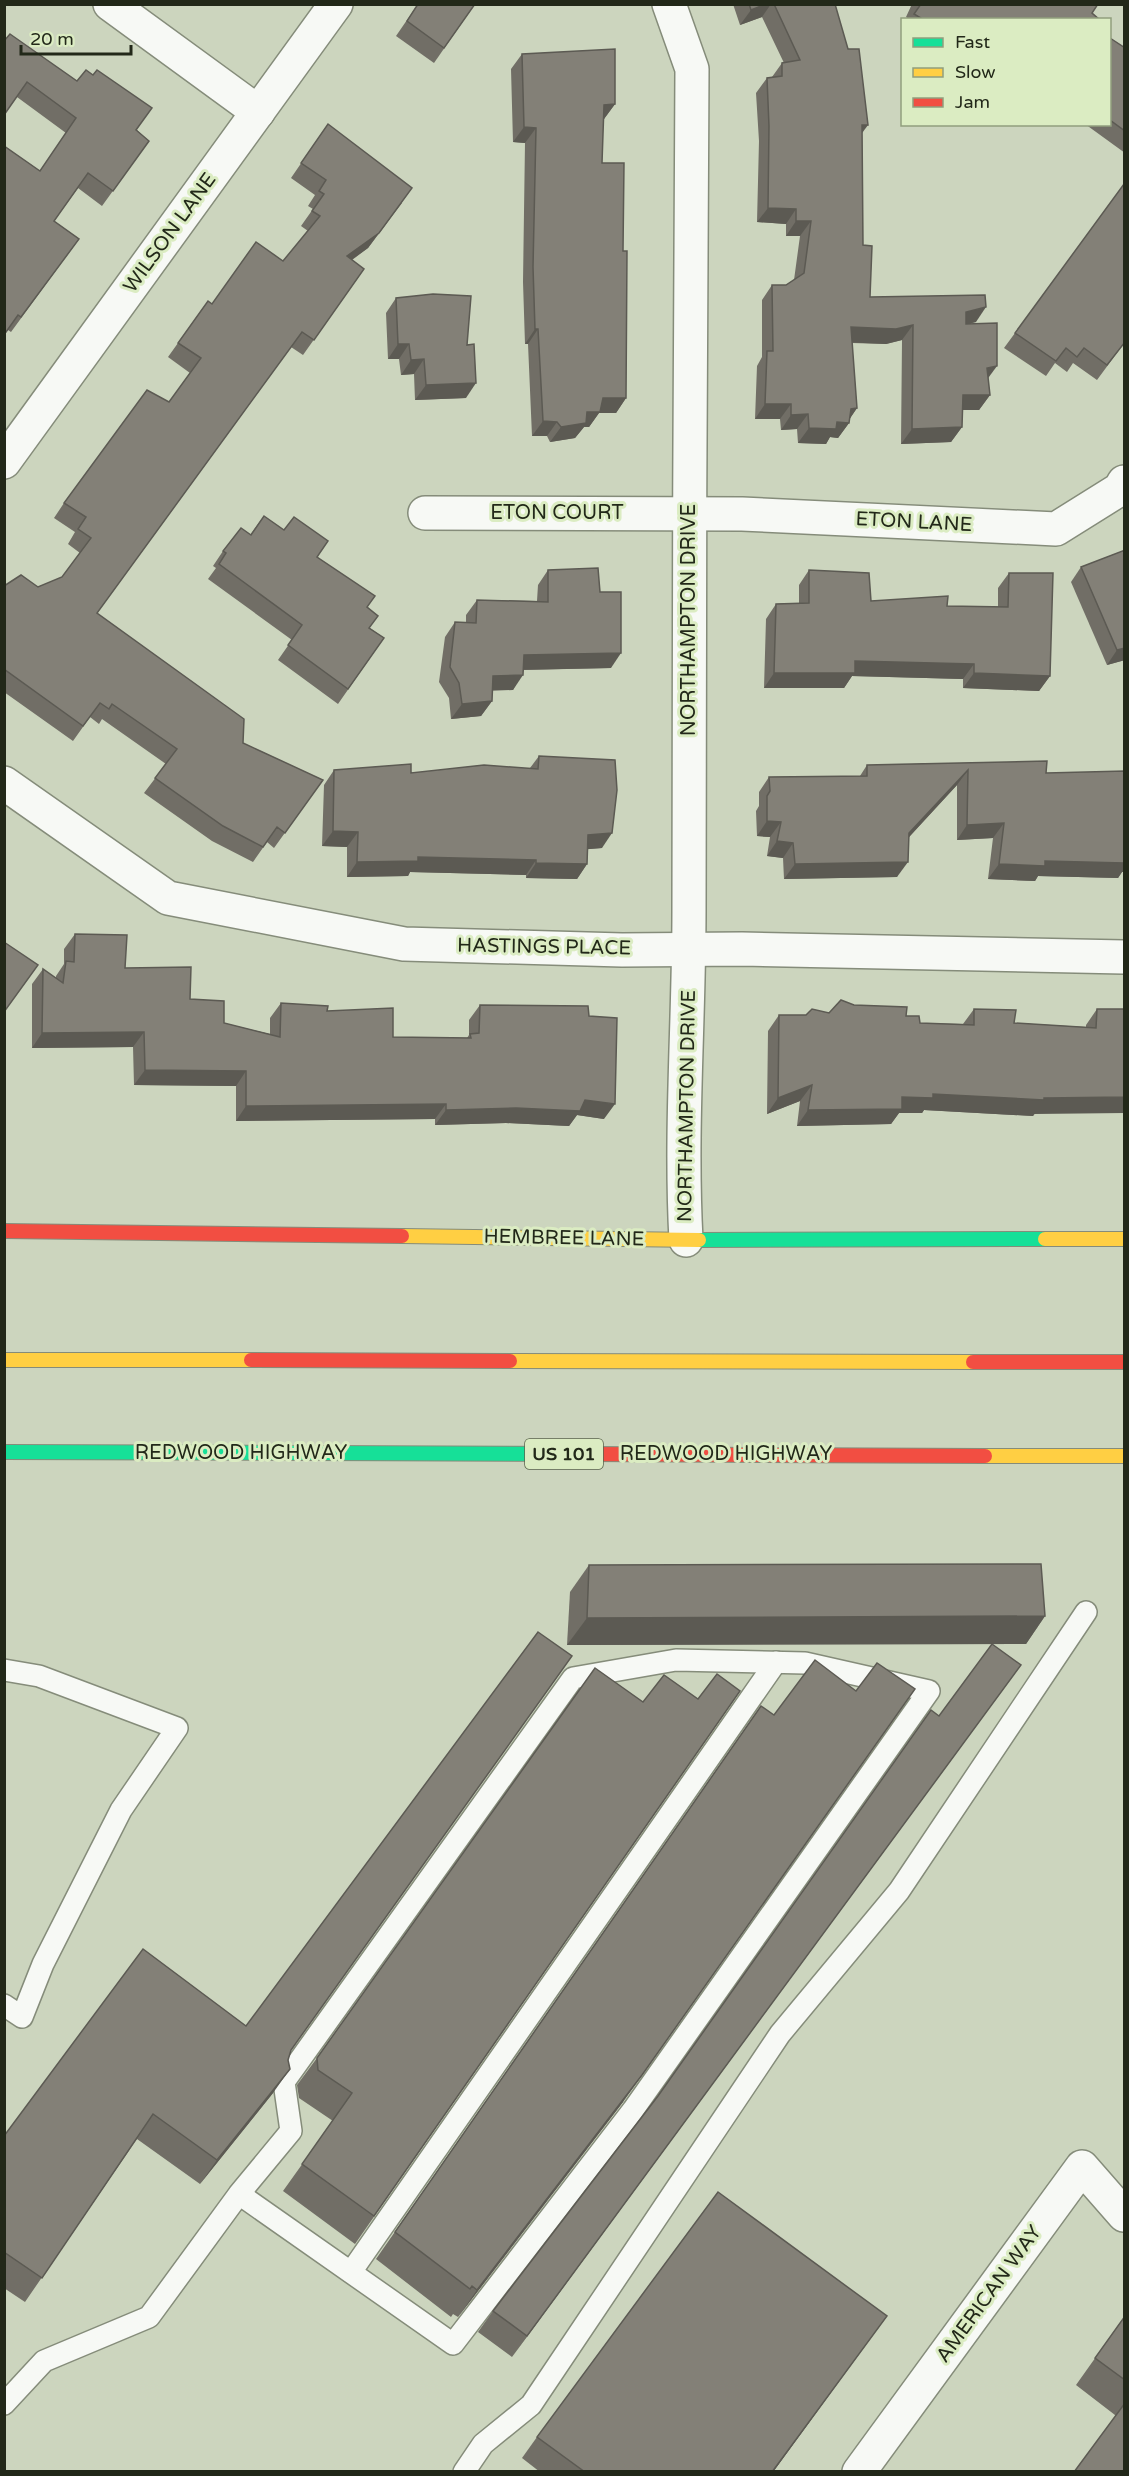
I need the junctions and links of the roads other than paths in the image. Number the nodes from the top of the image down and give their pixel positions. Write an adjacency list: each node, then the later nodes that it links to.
1 (110, 4): 4 (street)
2 (336, 4): 4 (street, WILSON LANE)
3 (669, 4): 8 (street, NORTHAMPTON DRIVE)
4 (258, 112): 5 (street, WILSON LANE)
5 (4, 462)
6 (1125, 482): 8 (street, ETON LANE)
7 (425, 513): 8 (street, ETON COURT)
8 (689, 514): 10 (street, NORTHAMPTON DRIVE)
9 (4, 783): 10 (street, HASTINGS PLACE)
10 (689, 949): 11 (street, HASTINGS PLACE); 14 (street, NORTHAMPTON DRIVE)
11 (1125, 957)
12 (4, 1231): 14 (main road, HEMBREE LANE)
13 (1125, 1239): 14 (main road, HEMBREE LANE)
14 (686, 1240)
15 (4, 1360): 16 (main road)
16 (1125, 1362)
17 (4, 1452): 18 (main road, REDWOOD HIGHWAY / US 101)
18 (1125, 1456)
19 (1086, 1612): 28 (lane)
20 (776, 1662): 24 (lane); 26 (lane); 26 (lane)
21 (4, 1670): 23 (lane)
22 (4, 2005): 23 (lane)
23 (13, 2021)
24 (239, 2194): 26 (lane); 27 (lane)
25 (1125, 2215): 29 (street, AMERICAN WAY)
26 (351, 2272)
27 (4, 2404)
28 (464, 2472)
29 (859, 2472)

